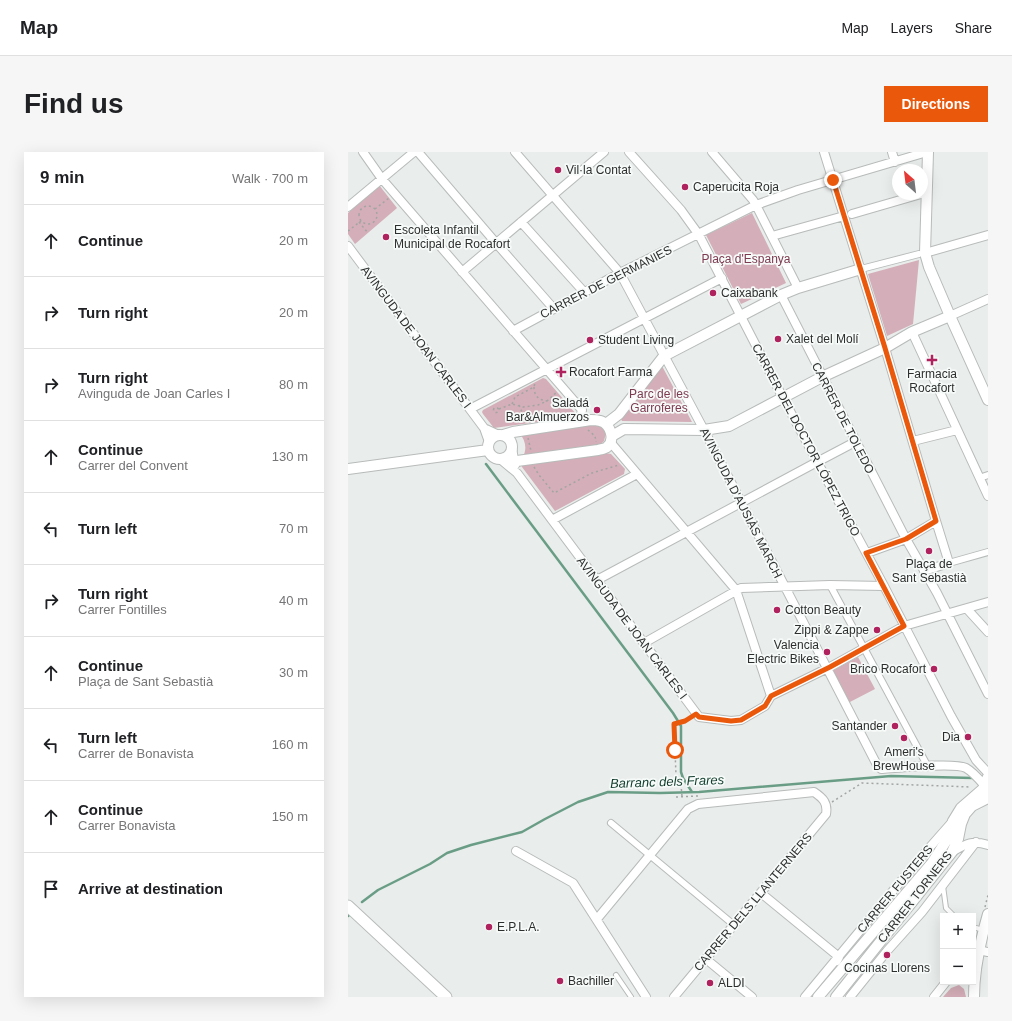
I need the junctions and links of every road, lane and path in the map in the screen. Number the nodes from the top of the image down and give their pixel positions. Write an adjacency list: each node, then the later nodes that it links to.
1 (363, 152): 13 (street)
2 (414, 152): 13 (street)
3 (418, 152): 30 (street)
4 (515, 152): 15 (street, AVINGUDA D'AUSIÀS MARCH)
5 (604, 152): 15 (street)
6 (630, 152): 27 (street)
7 (712, 152): 19 (street)
8 (824, 152): 14 (street)
9 (892, 152): 11 (street)
10 (927, 152): 11 (street); 12 (street)
11 (895, 162): 14 (street)
12 (926, 164)
13 (382, 179): 20 (street); 34 (street)
14 (833, 180): 19 (street); 22 (street)
15 (552, 195): 24 (street); 35 (street, AVINGUDA D'AUSIÀS MARCH)
16 (389, 198): 21 (path)
17 (899, 200): 22 (street)
18 (923, 200): 32 (street)
19 (756, 205): 27 (street); 29 (street)
20 (348, 207)
21 (375, 209): 23 (path); 23 (path)
22 (848, 215): 29 (street); 33 (street)
23 (360, 222): 25 (path); 26 (path)
24 (521, 222): 30 (street); 38 (street)
25 (348, 232)
26 (368, 233)
27 (699, 235): 35 (street, CARRER DE GERMANIES); 36 (street)
28 (988, 235): 32 (street)
29 (772, 236): 37 (street)
30 (496, 243): 34 (street); 41 (street)
31 (348, 246): 59 (street, AVINGUDA DE JOAN CARLES I)
32 (922, 253): 33 (street); 43 (street)
33 (861, 269): 37 (street); 47 (street)
34 (462, 272): 45 (street)
35 (620, 273): 38 (street, CARRER DE GERMANIES); 44 (street, AVINGUDA D'AUSIÀS MARCH)
36 (722, 278): 42 (street); 44 (street)
37 (798, 288): 39 (street)
38 (584, 292): 41 (street, CARRER DE GERMANIES)
39 (781, 295): 42 (street); 51 (street, CARRER DE TOLEDO)
40 (988, 298): 43 (street)
41 (554, 309): 45 (street, CARRER DE GERMANIES)
42 (741, 316): 48 (street); 54 (street, CARRER DEL DOCTOR LÓPEZ TRIGO)
43 (950, 316): 46 (street); 55 (street)
44 (644, 318): 48 (street, AVINGUDA D'AUSIÀS MARCH); 49 (street)
45 (513, 331): 49 (street)
46 (912, 332): 47 (street); 66 (street)
47 (885, 348): 51 (street); 70 (street)
48 (664, 356): 62 (street); 65 (street, AVINGUDA D'AUSIÀS MARCH)
49 (547, 370): 50 (street); 53 (street)
50 (533, 377): 52 (path); 59 (street)
51 (822, 377): 54 (street); 72 (street, CARRER DE TOLEDO)
52 (534, 387): 56 (path); 57 (path)
53 (562, 387): 56 (path); 61 (street)
54 (783, 398): 65 (street); 79 (street, CARRER DEL DOCTOR LÓPEZ TRIGO)
55 (988, 400)
56 (547, 401): 58 (path)
57 (512, 404): 58 (path); 60 (path)
58 (519, 405): 64 (path)
59 (470, 409): 63 (street, AVINGUDA DE JOAN CARLES I)
60 (498, 409)
61 (579, 422): 62 (street); 64 (street)
62 (606, 424): 69 (street)
63 (484, 428): 68 (street, AVINGUDA DE JOAN CARLES I); 74 (street, AVINGUDA DE JOAN CARLES I)
64 (524, 430): 68 (street)
65 (704, 430): 69 (street); 88 (street, AVINGUDA D'AUSIÀS MARCH)
66 (957, 430): 70 (street); 86 (street)
67 (591, 432): 73 (path)
68 (501, 435): 74 (street); 75 (street)
69 (611, 439): 78 (street); 84 (street)
70 (912, 441): 90 (street)
71 (530, 442): 76 (path)
72 (855, 442): 79 (street); 92 (street, CARRER DE TOLEDO)
73 (595, 445)
74 (488, 446): 77 (street); 82 (street)
75 (512, 448): 77 (street); 78 (street, AVINGUDA DE JOAN CARLES I)
76 (531, 456)
77 (502, 459): 78 (street); 83 (street, AVINGUDA DE JOAN CARLES I)
78 (515, 461): 83 (street, AVINGUDA DE JOAN CARLES I)
79 (817, 462): 88 (street); 94 (street, CARRER DEL DOCTOR LÓPEZ TRIGO)
80 (533, 463): 81 (path)
81 (621, 465)
82 (348, 469)
83 (517, 473): 89 (street, AVINGUDA DE JOAN CARLES I)
84 (637, 474): 89 (street); 91 (street)
85 (988, 475): 86 (street)
86 (979, 478): 87 (street)
87 (988, 496)
88 (741, 503): 91 (street); 99 (street, AVINGUDA D'AUSIÀS MARCH)
89 (552, 520): 97 (street, AVINGUDA DE JOAN CARLES I)
90 (936, 521): 92 (street); 95 (street)
91 (687, 532): 97 (street); 101 (street)
92 (906, 539): 94 (street); 96 (street)
93 (988, 552): 95 (street)
94 (866, 553): 100 (street, CARRER DEL DOCTOR LÓPEZ TRIGO)
95 (949, 563): 96 (street)
96 (924, 571): 104 (street)
97 (597, 580): 107 (street, AVINGUDA DE JOAN CARLES I)
98 (830, 585): 99 (street); 100 (street); 108 (street)
99 (784, 586): 101 (street); 109 (street, AVINGUDA D'AUSIÀS MARCH)
100 (884, 586): 105 (street, CARRER DEL DOCTOR LÓPEZ TRIGO)
101 (736, 590): 107 (street); 111 (street)
102 (988, 602): 103 (street)
103 (967, 609): 104 (street); 106 (street)
104 (947, 614): 105 (street); 110 (street)
105 (904, 626): 108 (street); 113 (street, CARRER DEL DOCTOR LÓPEZ TRIGO)
106 (988, 632)
107 (644, 643): 112 (street, AVINGUDA DE JOAN CARLES I)
108 (864, 648): 109 (street); 114 (street)
109 (826, 669): 111 (street); 114 (street, AVINGUDA D'AUSIÀS MARCH)
110 (988, 694)
111 (771, 696): 112 (street)
112 (696, 714): 118 (path)
113 (973, 754): 115 (street); 116 (street, CARRER DEL DOCTOR LÓPEZ TRIGO)
114 (928, 767): 115 (street)
115 (961, 767): 117 (street)
116 (988, 774)
117 (986, 789): 121 (path); 122 (street, CARRER FUSTERS); 127 (street, CARRER TORNERS)
118 (682, 796): 119 (path); 120 (path)
119 (676, 797)
120 (698, 800): 121 (street); 128 (street)
121 (827, 806): 130 (street, CARRER DELS LLANTERNERS)
122 (953, 821): 140 (street, CARRER FUSTERS); 146 (street, CARRER FUSTERS)
123 (611, 824): 128 (street)
124 (976, 842): 125 (street); 127 (street); 129 (street)
125 (988, 845)
126 (516, 851): 134 (street)
127 (952, 852): 153 (street, CARRER TORNERS)
128 (649, 855): 134 (street); 135 (street)
129 (943, 886): 132 (lane); 139 (street)
130 (761, 893): 135 (street, CARRER DELS LLANTERNERS); 140 (street)
131 (348, 906): 147 (main road)
132 (951, 913)
133 (988, 914): 137 (street)
134 (597, 919): 149 (street)
135 (734, 925): 141 (street, CARRER DELS LLANTERNERS)
136 (976, 928): 137 (lane)
137 (983, 932): 138 (street)
138 (980, 950): 142 (street)
139 (887, 951): 153 (street); 154 (street)
140 (839, 957): 146 (street, CARRER FUSTERS); 152 (street, CARRER FUSTERS)
141 (706, 959): 150 (street, CARRER DELS LLANTERNERS); 151 (street)
142 (976, 967)
143 (616, 975): 148 (lane)
144 (943, 985): 155 (street)
145 (974, 985): 156 (street)
146 (821, 994)
147 (446, 997)
148 (631, 997)
149 (646, 997)
150 (674, 997)
151 (752, 997)
152 (805, 997)
153 (837, 997)
154 (850, 997)
155 (934, 997)
156 (974, 997)

